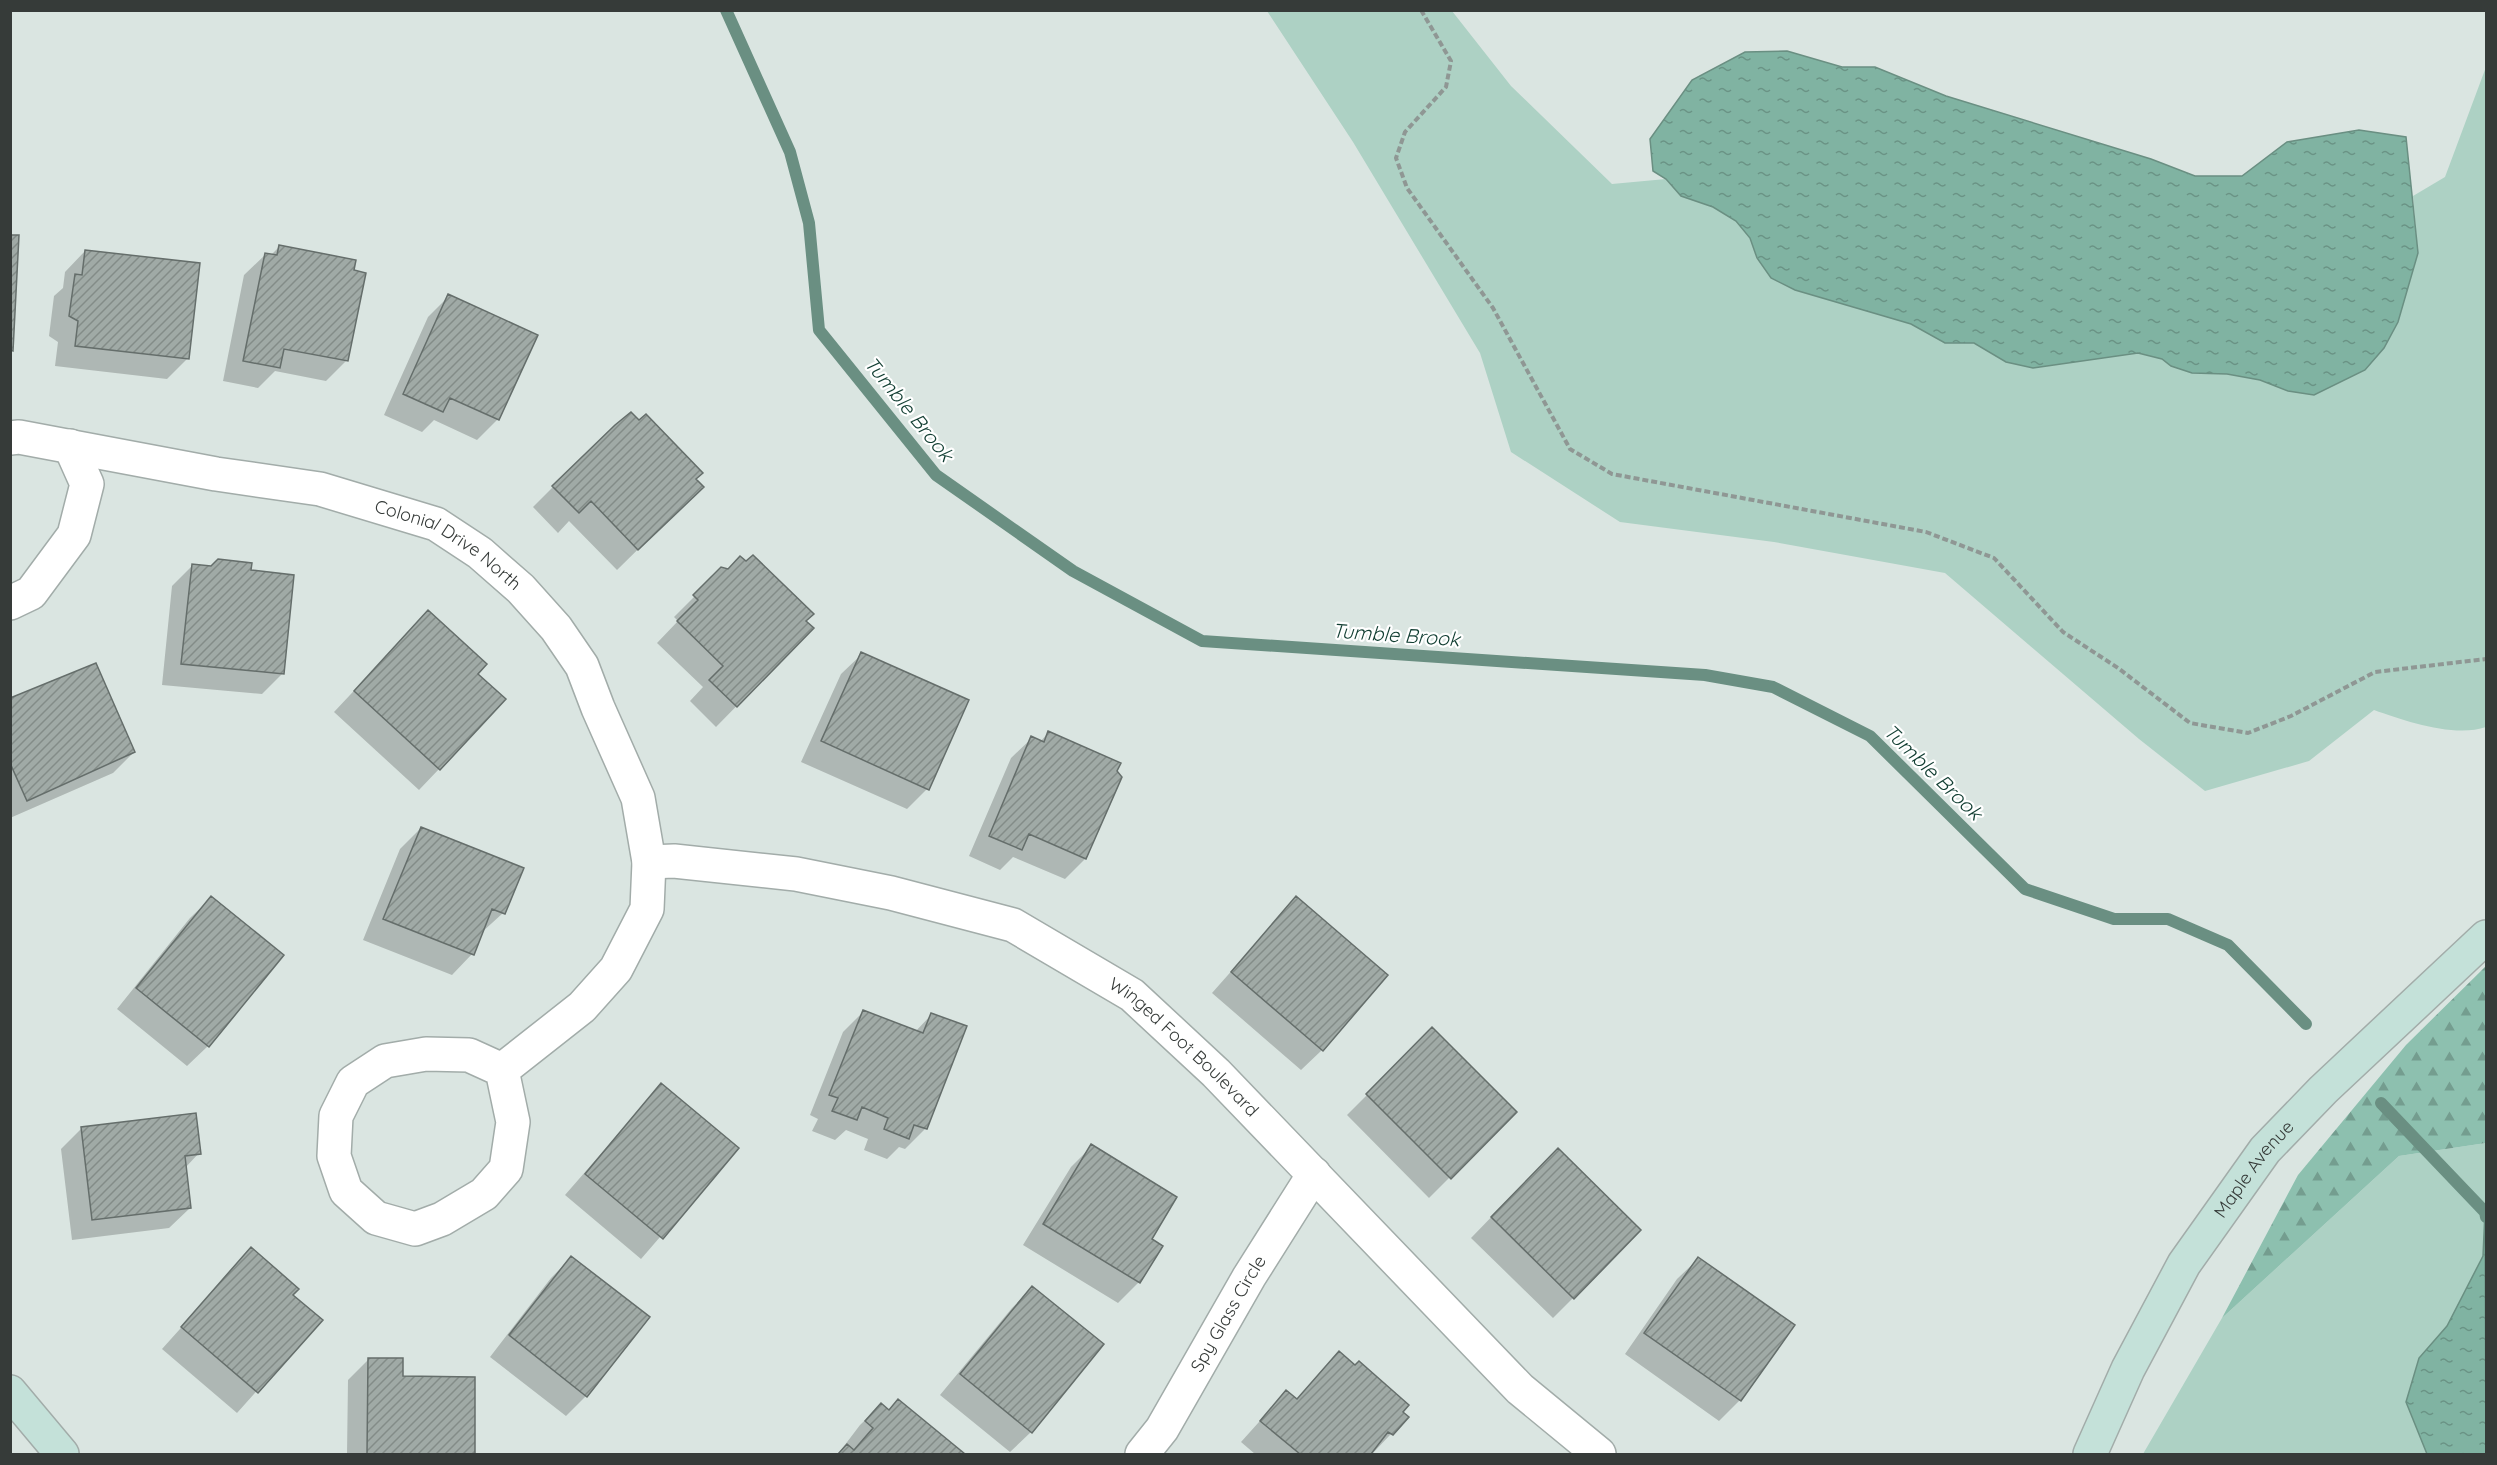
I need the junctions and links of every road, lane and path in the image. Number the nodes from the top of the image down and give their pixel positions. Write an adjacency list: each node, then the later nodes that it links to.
1 (1421, 10): 5 (path)
2 (10, 438): 3 (street, Colonial Drive North)
3 (70, 446): 4 (street); 6 (street, Colonial Drive North)
4 (10, 603)
5 (2487, 659)
6 (649, 862): 8 (street, Colonial Drive North); 9 (street, Winged Foot Boulevard)
7 (2487, 937): 14 (street, Maple Avenue)
8 (502, 1070): 8 (street)
9 (1314, 1174): 12 (street, Spy Glass Circle); 13 (street, Winged Foot Boulevard)
10 (10, 1392): 11 (street)
11 (62, 1455)
12 (1142, 1455)
13 (1599, 1455)
14 (2090, 1455)

